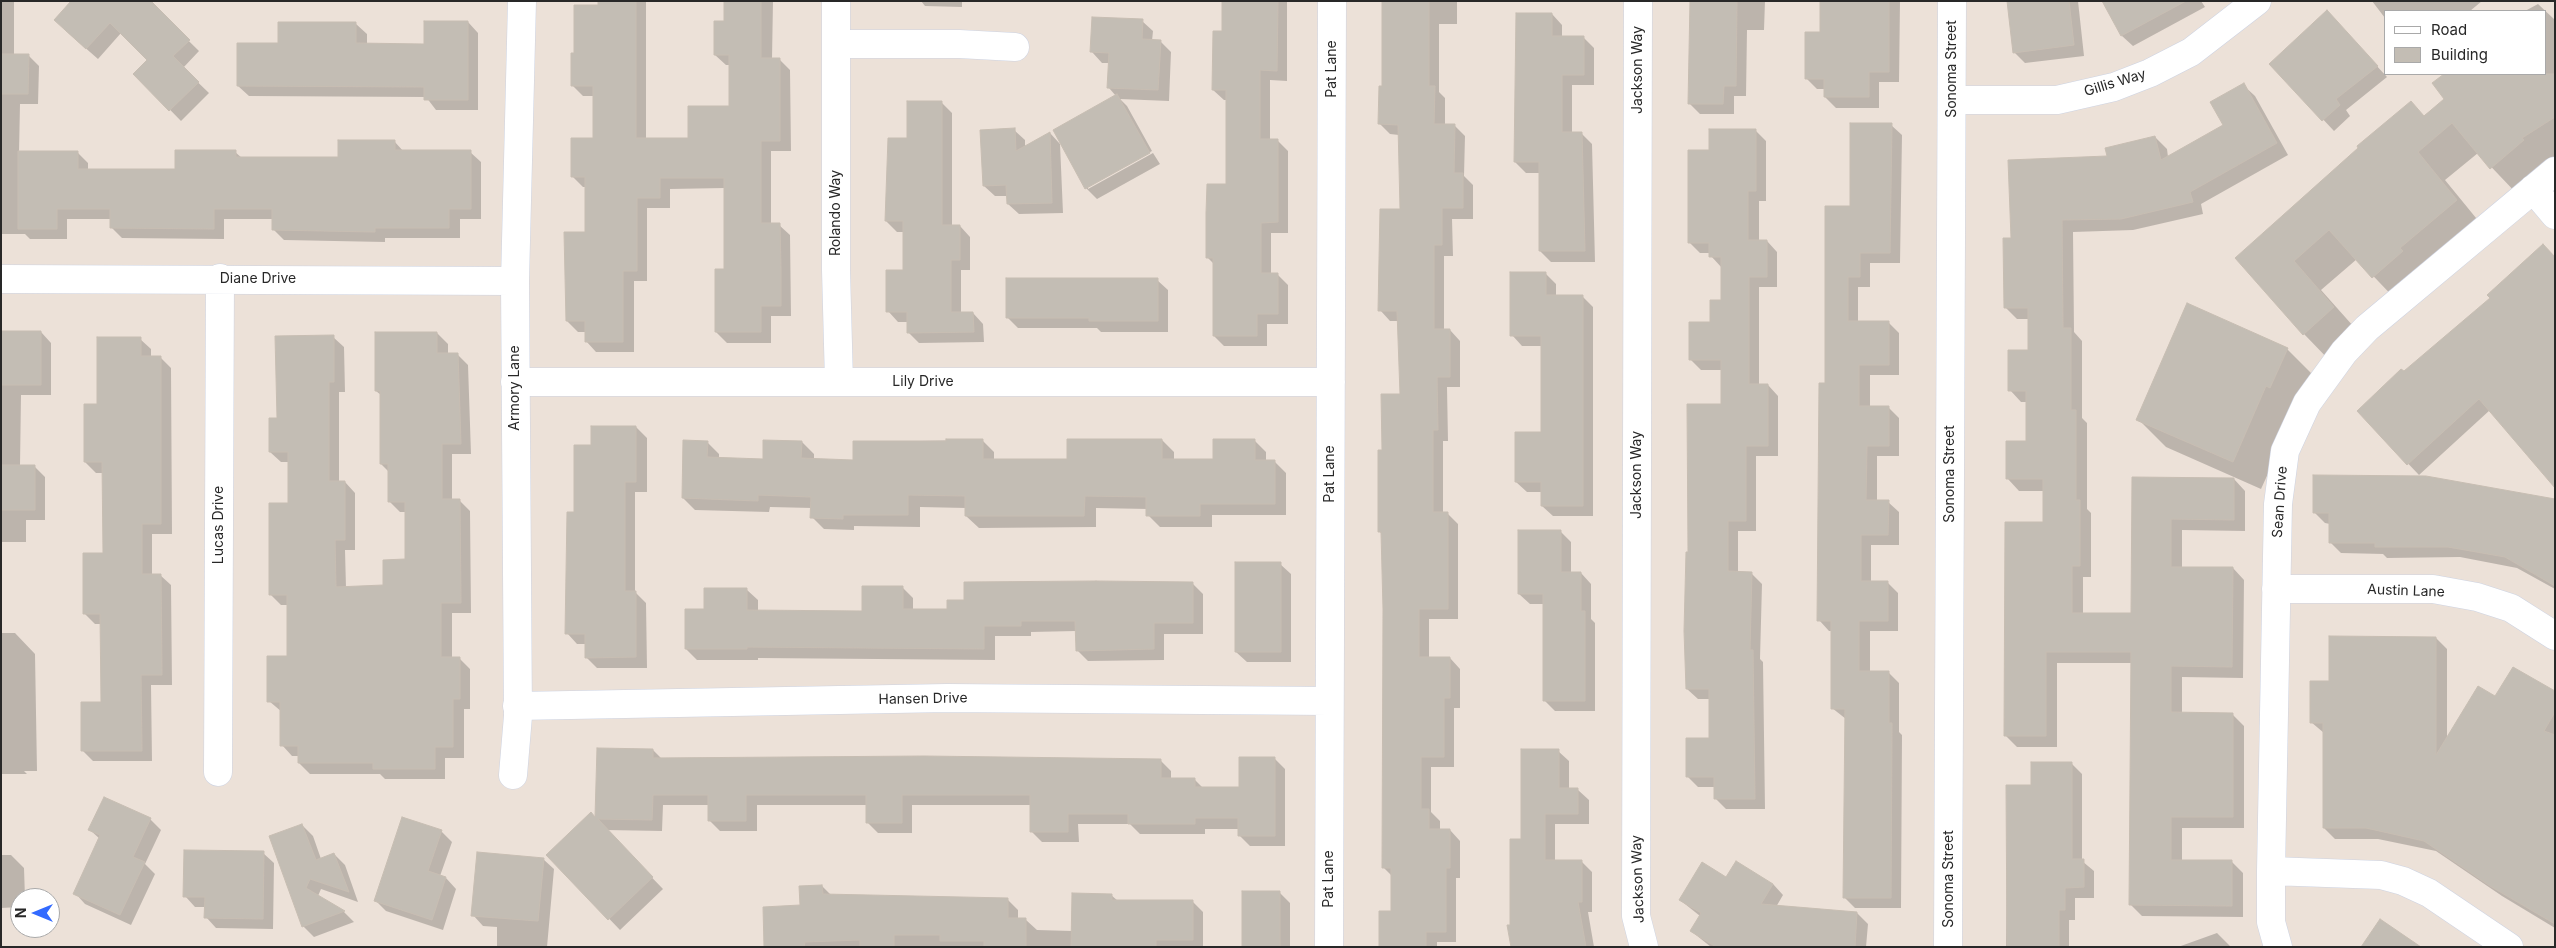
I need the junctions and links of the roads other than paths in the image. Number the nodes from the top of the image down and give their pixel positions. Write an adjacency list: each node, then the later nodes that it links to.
1 (522, 1): 15 (street, Armory Lane)
2 (836, 1): 7 (street, Rolando Way)
3 (1332, 1): 18 (street, Pat Lane)
4 (1638, 1): 27 (street, Jackson Way)
5 (1952, 1): 9 (street, Sonoma Street)
6 (2257, 1): 9 (street, Gillis Way)
7 (836, 44): 8 (street); 17 (street, Rolando Way)
8 (1015, 47)
9 (1952, 100): 28 (street, Sonoma Street)
10 (2555, 171): 11 (street, Sean Drive)
11 (2533, 189): 12 (street); 19 (street, Sean Drive)
12 (2555, 215)
13 (220, 278): 14 (street, Diane Drive); 15 (street, Diane Drive); 23 (street, Lucas Drive)
14 (1, 279)
15 (515, 281): 16 (street, Armory Lane)
16 (515, 382): 17 (street, Lily Drive); 22 (street, Armory Lane)
17 (840, 382): 18 (street, Lily Drive)
18 (1331, 382): 21 (street, Pat Lane)
19 (2276, 589): 20 (street, Austin Lane); 25 (street, Sean Drive)
20 (2555, 636)
21 (1329, 701): 22 (street, Hansen Drive); 26 (street, Pat Lane)
22 (517, 706): 24 (street, Armory Lane)
23 (218, 772)
24 (513, 775)
25 (2271, 871): 29 (street, Sean Drive); 30 (street)
26 (1329, 947)
27 (1644, 947)
28 (1948, 947)
29 (2278, 947)
30 (2509, 947)

